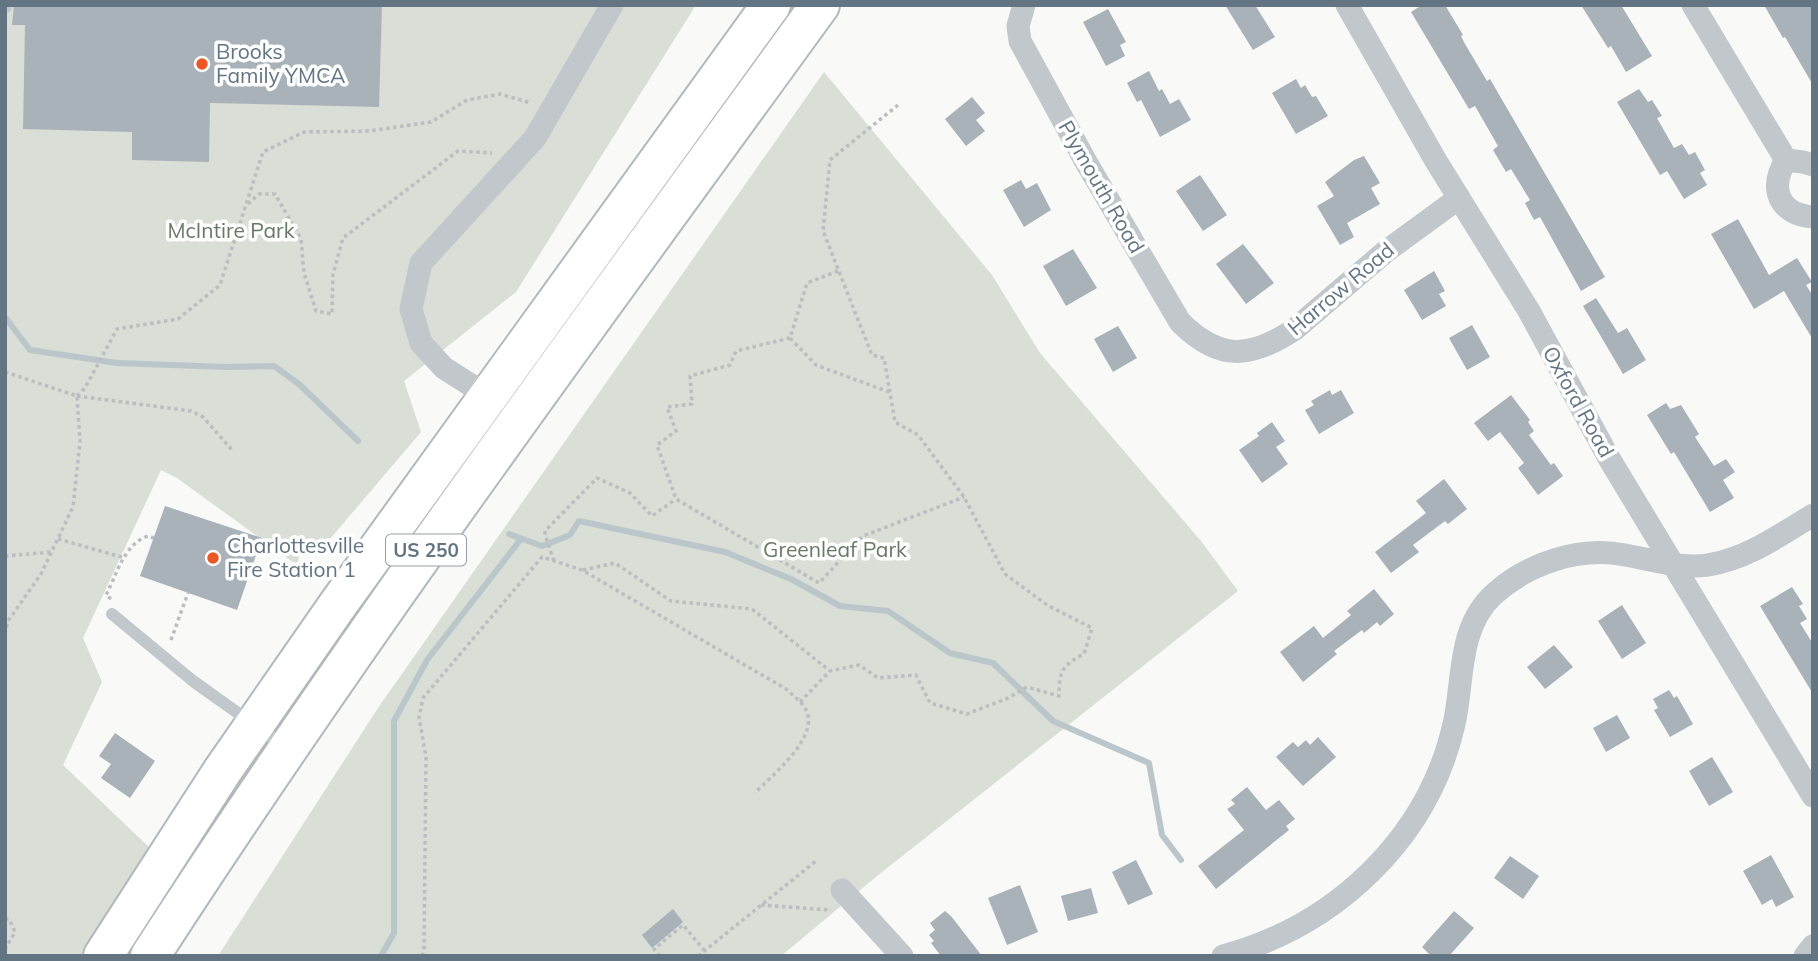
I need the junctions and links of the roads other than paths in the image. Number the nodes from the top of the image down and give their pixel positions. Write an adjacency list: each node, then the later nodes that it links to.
1 (612, 5): 12 (street)
2 (771, 5): 12 (highway, US 250)
3 (820, 5): 17 (highway, US 250)
4 (1347, 5): 9 (street, Oxford Road)
5 (1692, 5): 7 (street)
6 (1022, 8): 11 (street, Plymouth Road)
7 (1786, 160): 8 (street); 10 (street)
8 (1813, 166)
9 (1459, 198): 11 (street, Harrow Road); 14 (street, Oxford Road)
10 (1813, 217)
11 (1213, 347)
12 (488, 396): 16 (highway, US 250)
13 (1813, 515): 14 (street)
14 (1674, 566): 18 (street, Oxford Road); 24 (street)
15 (115, 609): 16 (lane)
16 (253, 726): 17 (lane); 21 (highway, US 250)
17 (288, 748): 22 (highway, US 250)
18 (1813, 796)
19 (840, 901): 23 (street)
20 (1813, 946): 25 (street)
21 (103, 956)
22 (150, 956)
23 (902, 956)
24 (1223, 956)
25 (1805, 956)

